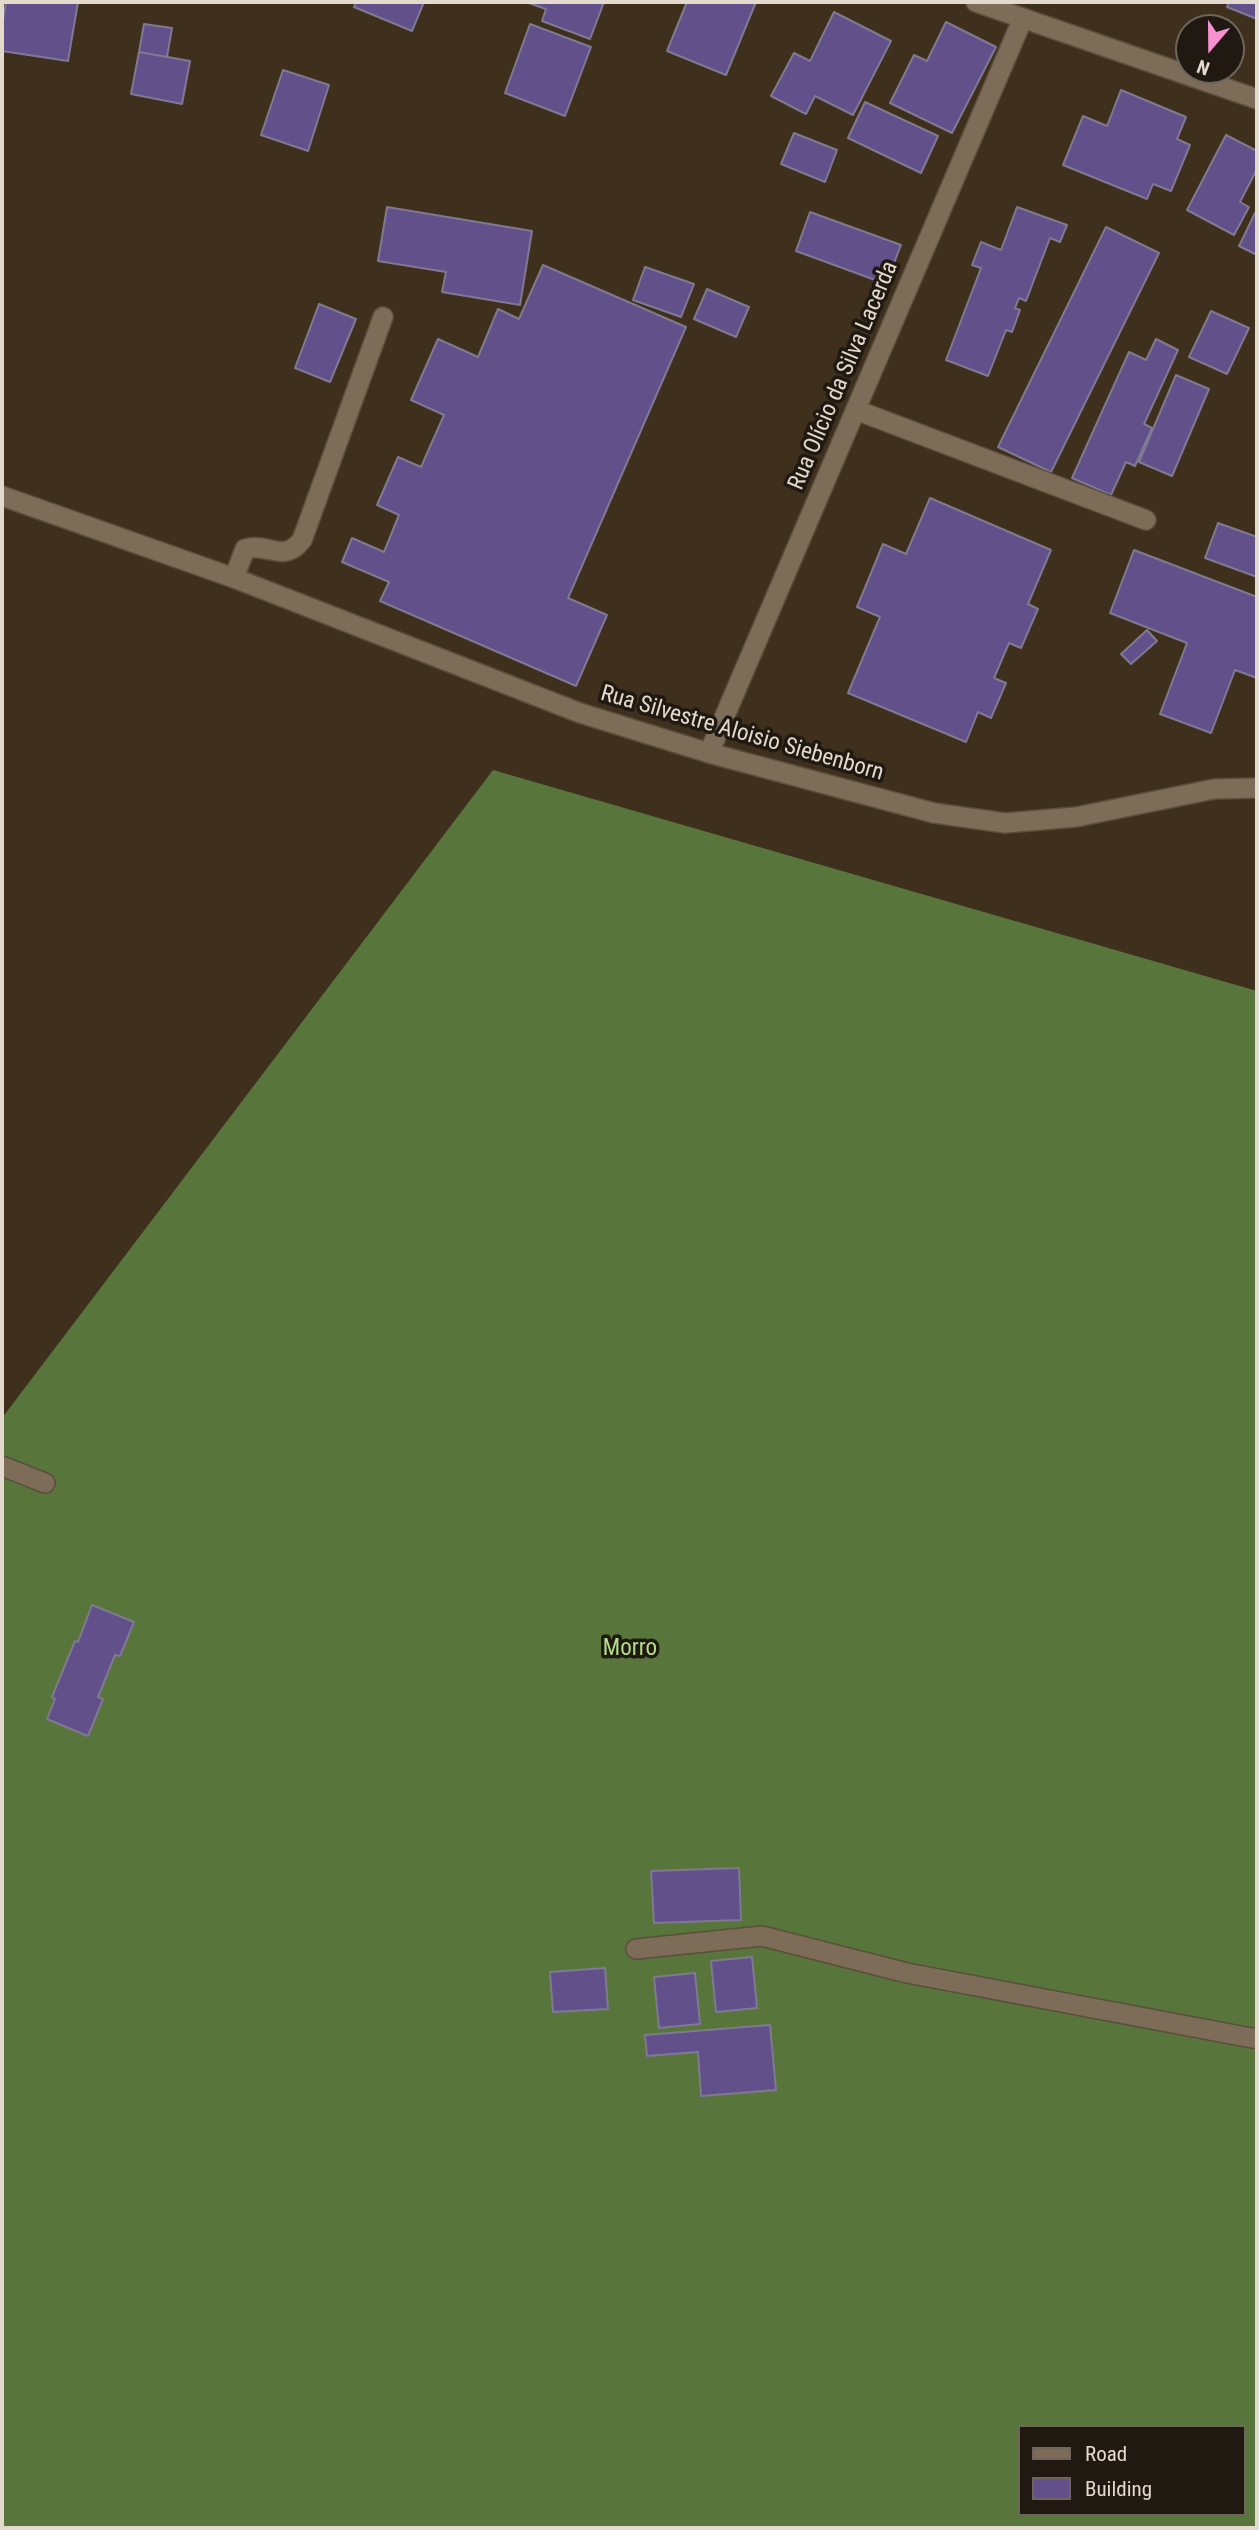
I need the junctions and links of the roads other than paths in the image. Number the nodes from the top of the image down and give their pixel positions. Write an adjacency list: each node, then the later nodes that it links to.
1 (976, 2): 2 (street)
2 (1023, 18): 3 (street); 5 (street, Rua Olício da Silva Lacerda)
3 (1257, 99)
4 (383, 317): 8 (street)
5 (856, 410): 7 (street); 9 (street, Rua Olício da Silva Lacerda)
6 (2, 496): 8 (street, Rua Silvestre Aloisio Siebenborn)
7 (1146, 520)
8 (233, 578): 9 (street, Rua Silvestre Aloisio Siebenborn)
9 (709, 753): 10 (street, Rua Silvestre Aloisio Siebenborn)
10 (1257, 788)
11 (2, 1466): 12 (street)
12 (45, 1483)
13 (636, 1949): 14 (street)
14 (1257, 2039)

